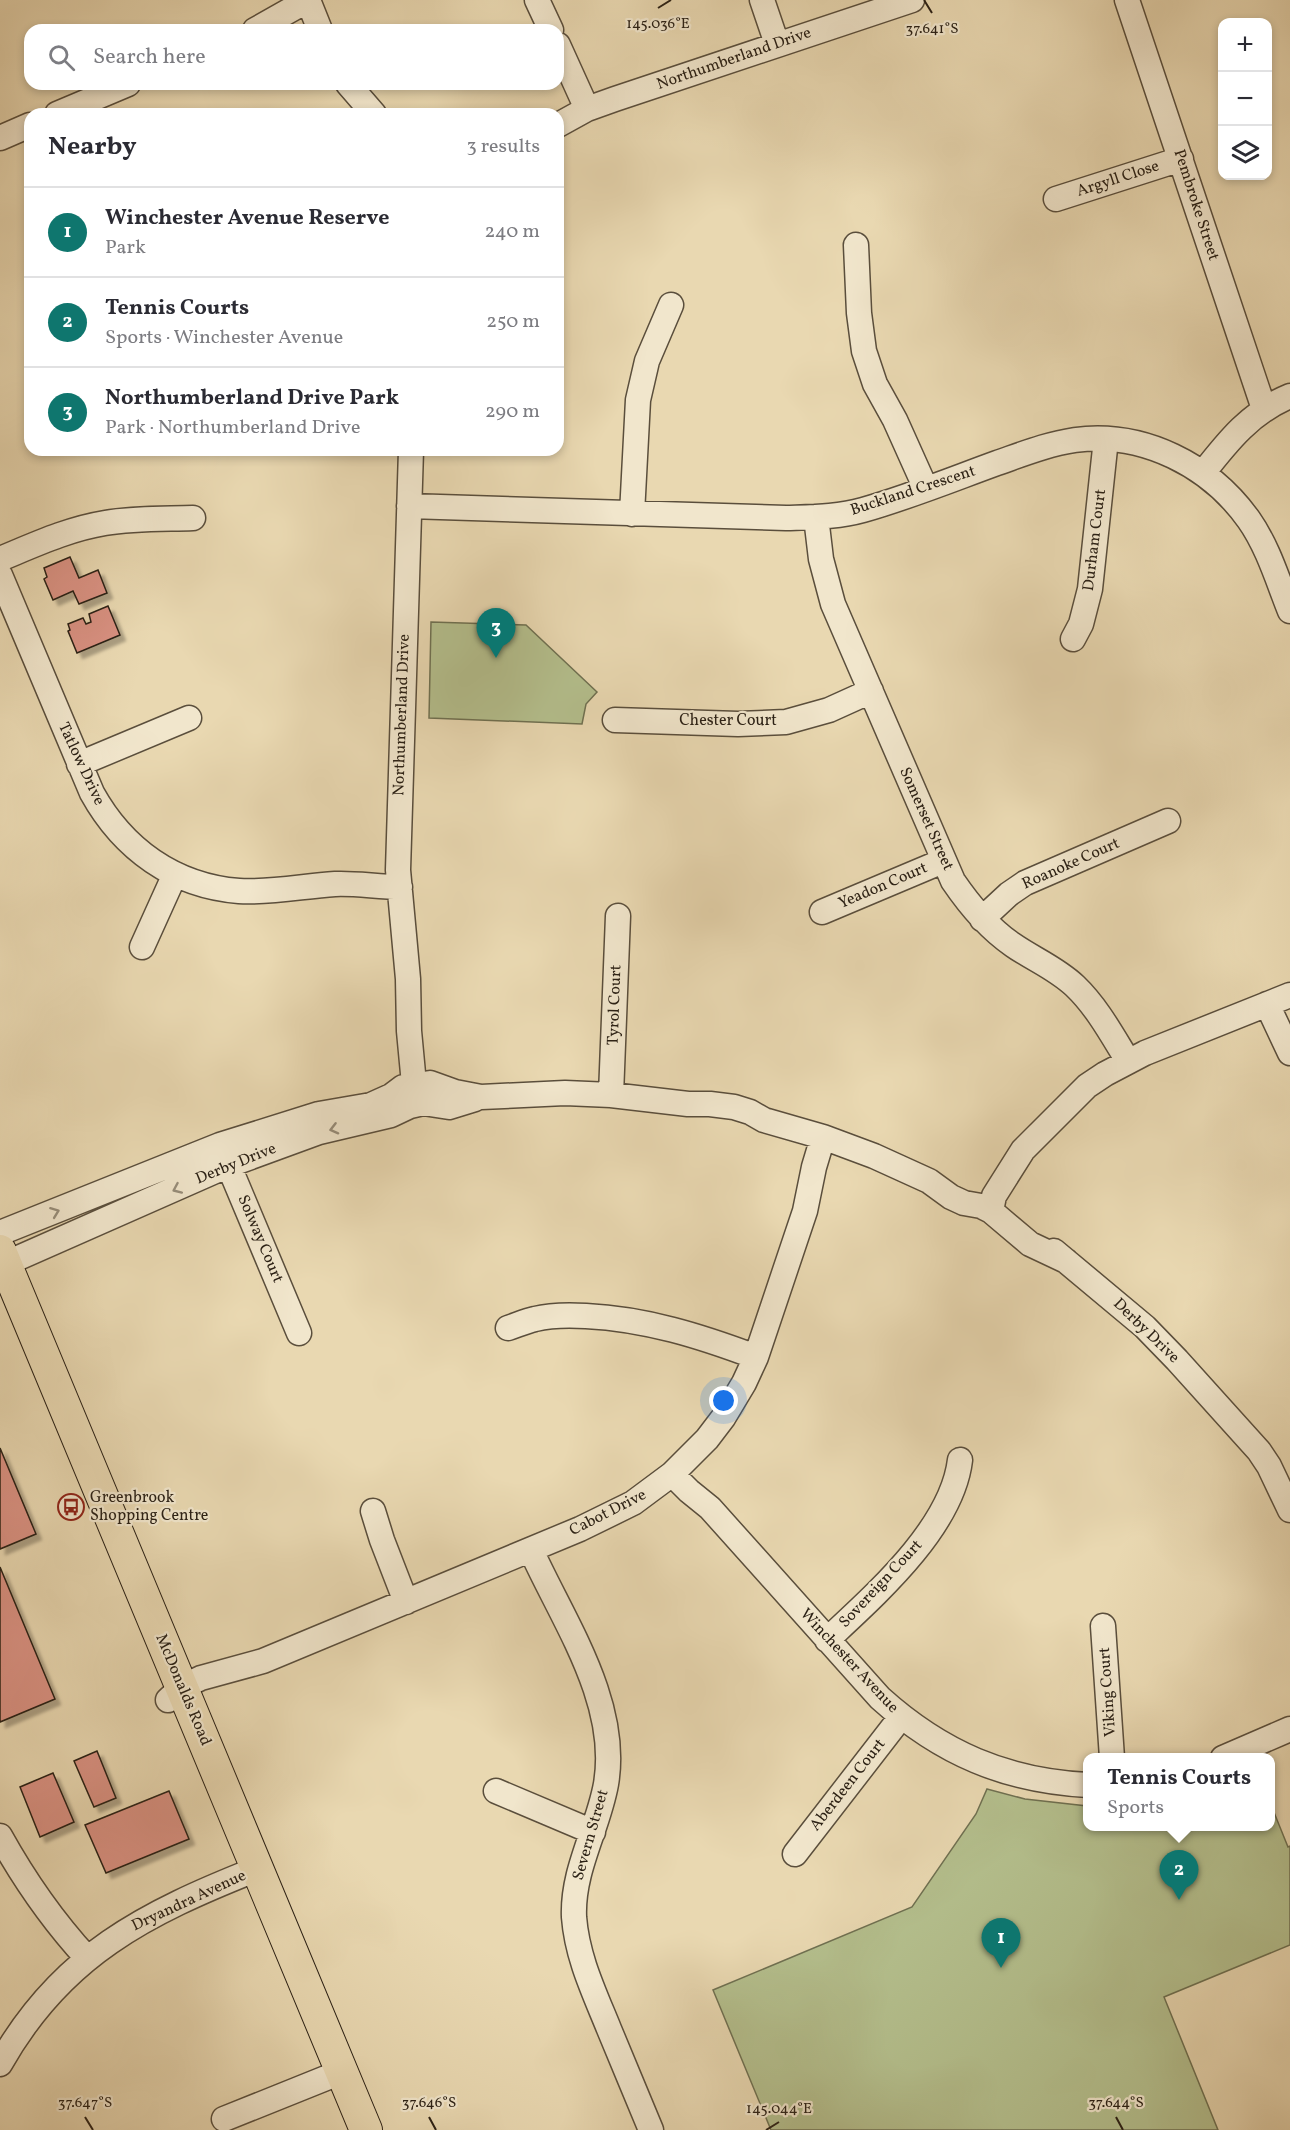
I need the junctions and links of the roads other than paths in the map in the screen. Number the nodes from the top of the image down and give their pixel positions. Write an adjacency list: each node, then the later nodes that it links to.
1 (537, 0): 8 (street)
2 (762, 0): 9 (street)
3 (912, 0): 9 (street, Northumberland Drive)
4 (1127, 0): 19 (street, Pembroke Street)
5 (313, 11): 6 (street); 7 (street)
6 (273, 24)
7 (277, 24)
8 (548, 24)
9 (777, 44): 15 (street, Northumberland Drive)
10 (564, 58): 15 (street)
11 (114, 90): 13 (street)
12 (353, 90): 14 (street)
13 (71, 108)
14 (369, 108)
15 (587, 109): 16 (street, Northumberland Drive)
16 (564, 122)
17 (24, 128): 18 (street)
18 (0, 138)
19 (1181, 159): 20 (street, Argyll Close); 24 (street, Pembroke Street)
20 (1056, 199)
21 (856, 245): 28 (street)
22 (671, 306): 30 (street)
23 (1290, 396): 24 (street)
24 (1264, 409): 27 (street)
25 (1106, 439): 27 (street, Buckland Crescent); 28 (street, Buckland Crescent); 36 (street, Durham Court)
26 (411, 456): 29 (street, Northumberland Drive)
27 (1203, 473): 35 (street, Buckland Crescent)
28 (926, 489): 31 (street, Buckland Crescent)
29 (409, 506): 30 (street, Buckland Crescent); 44 (street, Northumberland Drive)
30 (632, 514): 31 (street, Buckland Crescent)
31 (816, 517): 37 (street, Somerset Street)
32 (193, 518): 33 (street)
33 (0, 559)
34 (0, 575): 40 (street, Tatlow Drive)
35 (1290, 611)
36 (1073, 639)
37 (871, 691): 39 (street, Chester Court); 42 (street, Somerset Street)
38 (189, 718): 40 (street)
39 (615, 720)
40 (79, 764): 43 (street, Tatlow Drive)
41 (1168, 821): 47 (street, Roanoke Court)
42 (944, 861): 45 (street, Yeadon Court); 47 (street, Somerset Street)
43 (175, 874): 44 (street, Tatlow Drive); 48 (street)
44 (399, 879): 53 (street, Northumberland Drive)
45 (822, 912)
46 (618, 915): 54 (street, Tyrol Court)
47 (982, 919): 52 (street, Somerset Street)
48 (141, 947)
49 (1290, 995): 50 (street)
50 (1267, 1004): 51 (street); 52 (street)
51 (1290, 1053)
52 (1128, 1061): 57 (street)
53 (420, 1090): 54 (street); 56 (street, Derby Drive)
54 (611, 1095): 55 (street)
55 (828, 1139): 57 (street); 63 (street, Cabot Drive)
56 (225, 1155): 58 (street, Derby Drive, one-way to 56); 59 (street, Derby Drive, one-way to 59); 62 (street, Solway Court)
57 (996, 1203): 66 (street, Derby Drive)
58 (0, 1233)
59 (2, 1260): 72 (main road, McDonalds Road)
60 (0, 1296): 72 (main road, McDonalds Road)
61 (508, 1328): 63 (street)
62 (299, 1333)
63 (756, 1358): 65 (street, Cabot Drive)
64 (960, 1460): 71 (street, Sovereign Court)
65 (676, 1470): 68 (street, Cabot Drive); 71 (street, Winchester Avenue)
66 (1287, 1498)
67 (374, 1511): 69 (street)
68 (536, 1548): 69 (street, Cabot Drive); 79 (street, Severn Street)
69 (406, 1602): 72 (street, Cabot Drive)
70 (1104, 1626): 75 (street, Viking Court)
71 (827, 1640): 73 (street, Winchester Avenue)
72 (179, 1695): 82 (main road, McDonalds Road)
73 (901, 1717): 77 (street, Winchester Avenue); 81 (street, Aberdeen Court)
74 (1290, 1730): 76 (street)
75 (1112, 1753)
76 (1235, 1753)
77 (1083, 1785)
78 (496, 1791): 79 (street)
79 (592, 1832): 89 (street, Severn Street)
80 (0, 1836): 83 (street)
81 (795, 1854)
82 (249, 1872): 83 (street, Dryandra Avenue); 85 (main road, McDonalds Road)
83 (87, 1958): 84 (street, Dryandra Avenue)
84 (0, 2064)
85 (335, 2074): 86 (street); 87 (main road, McDonalds Road); 88 (main road, McDonalds Road)
86 (224, 2119)
87 (351, 2130)
88 (366, 2130)
89 (651, 2130)

